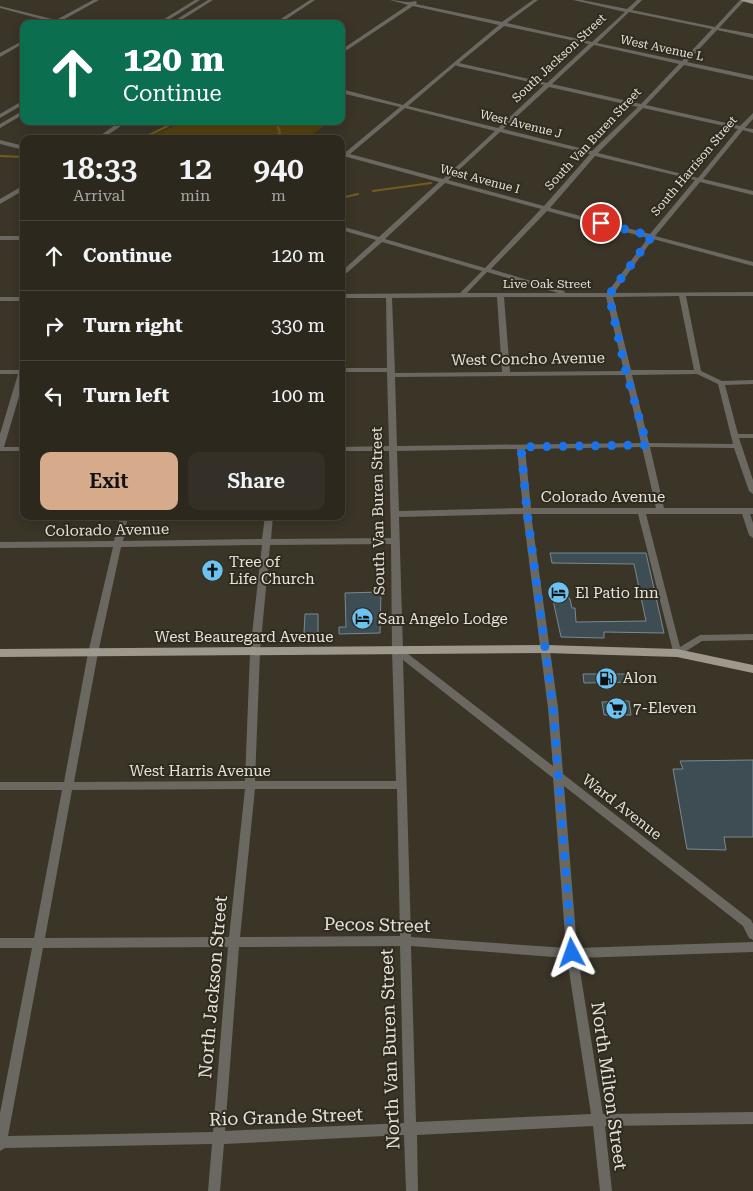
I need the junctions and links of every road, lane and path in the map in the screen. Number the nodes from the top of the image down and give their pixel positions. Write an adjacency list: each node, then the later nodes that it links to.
1 (97, 0): 16 (street)
2 (198, 0): 17 (street)
3 (211, 0): 18 (street)
4 (313, 0): 19 (street)
5 (392, 0): 12 (street, West Avenue L)
6 (418, 0): 12 (street)
7 (536, 0): 20 (street)
8 (574, 0): 14 (street)
9 (640, 0): 14 (street, South Jackson Street)
10 (743, 0): 11 (main road); 21 (street, South Van Buren Street)
11 (753, 2)
12 (412, 4): 20 (street, West Avenue L); 25 (street)
13 (0, 7): 15 (street)
14 (628, 10): 21 (street); 24 (street, South Jackson Street)
15 (45, 20)
16 (60, 20)
17 (165, 20)
18 (178, 20)
19 (281, 20)
20 (503, 24): 24 (street, West Avenue L); 28 (street)
21 (716, 28): 22 (street); 27 (street, South Van Buren Street)
22 (753, 36)
23 (20, 42): 26 (street)
24 (594, 43): 27 (street, West Avenue L); 30 (street, South Jackson Street)
25 (345, 50)
26 (0, 55)
27 (682, 62): 29 (street, West Avenue L); 34 (street, South Van Buren Street)
28 (457, 64): 30 (street); 33 (street)
29 (753, 78)
30 (549, 85): 34 (street); 41 (street, South Jackson Street)
31 (345, 92): 33 (street, West Avenue J)
32 (20, 104): 37 (street)
33 (404, 107): 41 (street, West Avenue J); 47 (street)
34 (641, 107): 40 (street); 46 (street, South Van Buren Street)
35 (20, 114): 39 (street)
36 (753, 115): 40 (street, South Harrison Street)
37 (0, 116)
38 (119, 125): 43 (street)
39 (0, 126)
40 (741, 128): 42 (street); 49 (street, South Harrison Street)
41 (499, 131): 46 (street, West Avenue J); 50 (street, South Jackson Street)
42 (753, 131)
43 (104, 135)
44 (0, 142): 45 (street)
45 (20, 147)
46 (593, 154): 49 (street, West Avenue J); 56 (street, South Van Buren Street)
47 (345, 155)
48 (345, 157): 50 (street, West Avenue I)
49 (697, 180): 53 (street, West Avenue J); 58 (street, South Harrison Street)
50 (445, 181): 56 (street, West Avenue I); 61 (street, South Jackson Street)
51 (20, 189): 54 (street)
52 (0, 193): 54 (street)
53 (753, 193)
54 (7, 197): 55 (street)
55 (0, 202)
56 (546, 208): 58 (street, West Avenue I); 63 (street, South Van Buren Street)
57 (345, 229): 61 (street)
58 (652, 236): 62 (street, West Avenue I); 69 (street, South Harrison Street)
59 (0, 238): 60 (street)
60 (20, 238)
61 (381, 239): 63 (street); 64 (street, South Jackson Street)
62 (753, 264)
63 (486, 270): 68 (street); 72 (street, South Van Buren Street)
64 (345, 272)
65 (682, 294): 66 (street, Live Oak Street); 69 (street, Live Oak Street); 80 (street)
66 (753, 294)
67 (500, 295): 68 (street, Live Oak Street); 72 (street, Live Oak Street); 81 (street)
68 (573, 295): 69 (street, Live Oak Street)
69 (609, 295): 79 (street)
70 (345, 296): 71 (street, Live Oak Street)
71 (389, 296): 72 (street, Live Oak Street); 78 (street, South Van Buren Street)
72 (462, 296)
73 (0, 299): 74 (street)
74 (20, 299)
75 (20, 370): 77 (street)
76 (345, 370): 78 (street, West Concho Avenue)
77 (0, 372)
78 (390, 372): 81 (street, West Concho Avenue); 91 (street, South Van Buren Street)
79 (626, 372): 80 (street, West Concho Avenue); 81 (street, West Concho Avenue); 87 (street)
80 (698, 372): 84 (street, West Concho Avenue)
81 (506, 373)
82 (20, 380): 90 (street)
83 (753, 382): 84 (street, West Concho Avenue)
84 (721, 383): 85 (street)
85 (734, 436): 86 (street); 88 (street)
86 (753, 436)
87 (647, 445): 88 (street); 89 (street); 98 (street)
88 (737, 446): 94 (street)
89 (521, 447): 91 (street); 95 (street, North Milton Street)
90 (0, 448): 92 (street)
91 (392, 448): 93 (street); 99 (street, South Van Buren Street)
92 (20, 449)
93 (345, 449)
94 (753, 491)
95 (527, 511): 96 (street, Colorado Avenue); 99 (street, Colorado Avenue); 108 (street, North Milton Street)
96 (641, 511): 98 (street, Colorado Avenue); 112 (street)
97 (749, 511): 98 (street, Colorado Avenue); 102 (street)
98 (661, 512)
99 (394, 514): 103 (street, South Van Buren Street)
100 (123, 520): 105 (street)
101 (269, 520): 104 (street)
102 (753, 535)
103 (394, 541): 104 (street, Colorado Avenue); 109 (street, South Van Buren Street)
104 (267, 542): 105 (street, Colorado Avenue); 110 (street)
105 (119, 544): 106 (street, Colorado Avenue); 111 (street)
106 (0, 545)
107 (753, 637): 112 (street)
108 (546, 649): 109 (main road, West Beauregard Avenue); 112 (main road, West Beauregard Avenue); 115 (street, North Milton Street)
109 (396, 650): 110 (main road, West Beauregard Avenue); 115 (street, Ward Avenue); 116 (street, South Van Buren Street)
110 (255, 652): 111 (main road, West Beauregard Avenue); 119 (street)
111 (93, 653): 113 (main road, West Beauregard Avenue); 118 (street)
112 (678, 653): 114 (main road, West Beauregard Avenue)
113 (0, 654)
114 (753, 669)
115 (559, 776): 120 (street, Ward Avenue); 126 (street, North Milton Street)
116 (401, 785): 119 (street, West Harris Avenue); 121 (street, North Van Buren Street)
117 (0, 786): 118 (street, West Harris Avenue)
118 (69, 786): 119 (street, West Harris Avenue); 124 (street)
119 (250, 786): 122 (street, North Jackson Street)
120 (753, 935)
121 (404, 941): 122 (street, Pecos Street); 126 (street, Pecos Street); 129 (street, North Van Buren Street)
122 (234, 942): 124 (street, Pecos Street); 130 (street, North Jackson Street)
123 (0, 943): 124 (street, Pecos Street)
124 (38, 943): 131 (street)
125 (753, 948): 126 (street, Pecos Street)
126 (572, 953): 128 (street, North Milton Street)
127 (753, 1118): 128 (street, Rio Grande Street)
128 (598, 1120): 129 (street, Rio Grande Street); 134 (street, North Milton Street)
129 (410, 1130): 130 (street, Rio Grande Street); 133 (street, North Van Buren Street)
130 (217, 1138): 131 (street, Rio Grande Street); 132 (street, North Jackson Street)
131 (0, 1143)
132 (214, 1191)
133 (412, 1191)
134 (606, 1191)

